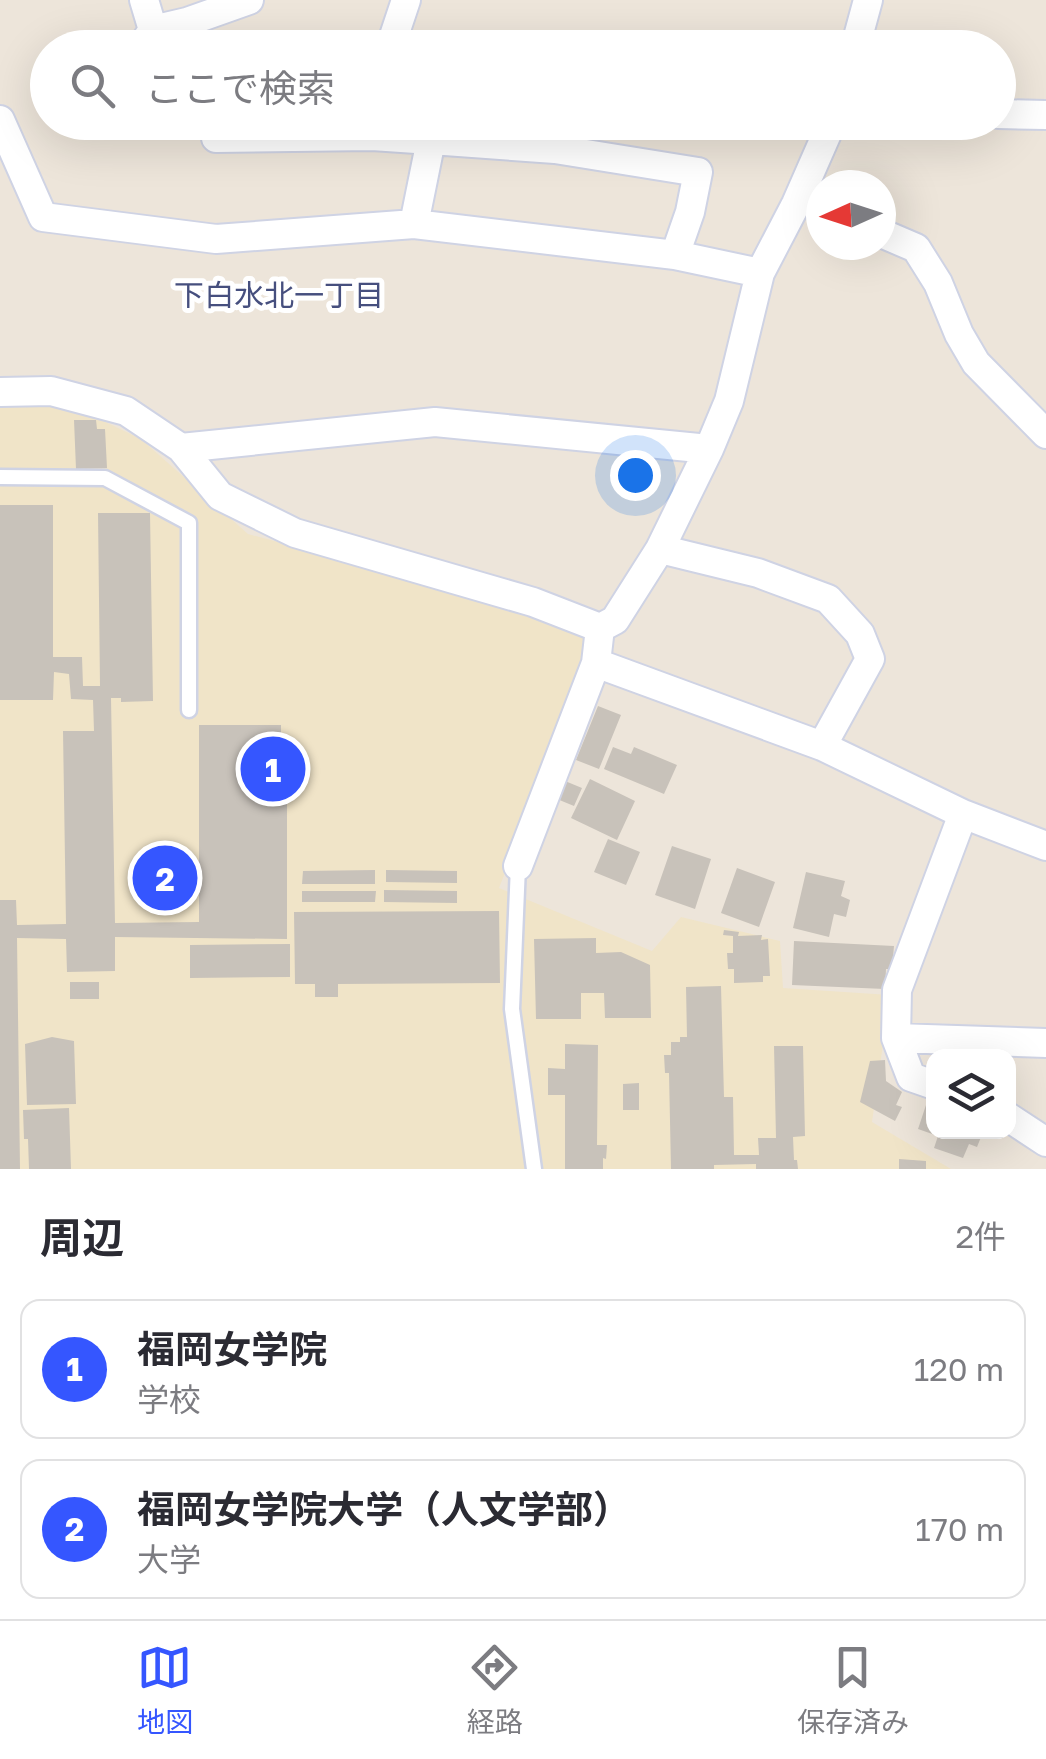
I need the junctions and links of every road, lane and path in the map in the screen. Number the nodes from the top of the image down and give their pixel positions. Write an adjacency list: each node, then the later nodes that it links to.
1 (144, 0): 5 (street)
2 (249, 0): 6 (street)
3 (406, 0): 7 (street)
4 (868, 0): 8 (street)
5 (143, 30)
6 (166, 30)
7 (396, 30)
8 (860, 30)
9 (1016, 114): 10 (street)
10 (1046, 115)
11 (0, 120): 16 (street)
12 (431, 140): 16 (street); 18 (street)
13 (827, 140): 14 (street)
14 (819, 170)
15 (806, 212): 19 (street)
16 (414, 224): 18 (street)
17 (896, 240): 21 (street)
18 (675, 255): 19 (street)
19 (760, 273): 23 (street)
20 (0, 392): 22 (street)
21 (1046, 434)
22 (181, 448): 23 (street); 26 (street)
23 (709, 449): 25 (street)
24 (0, 477): 28 (lane)
25 (660, 549): 26 (street); 29 (street)
26 (600, 628): 27 (street)
27 (596, 663): 29 (street); 32 (street)
28 (188, 710)
29 (822, 746): 30 (street)
30 (963, 814): 31 (street); 33 (street)
31 (1046, 846)
32 (518, 866): 38 (lane)
33 (896, 1038): 34 (street); 35 (street)
34 (1046, 1044)
35 (926, 1082)
36 (1016, 1122): 37 (street)
37 (1046, 1142)
38 (534, 1169)

